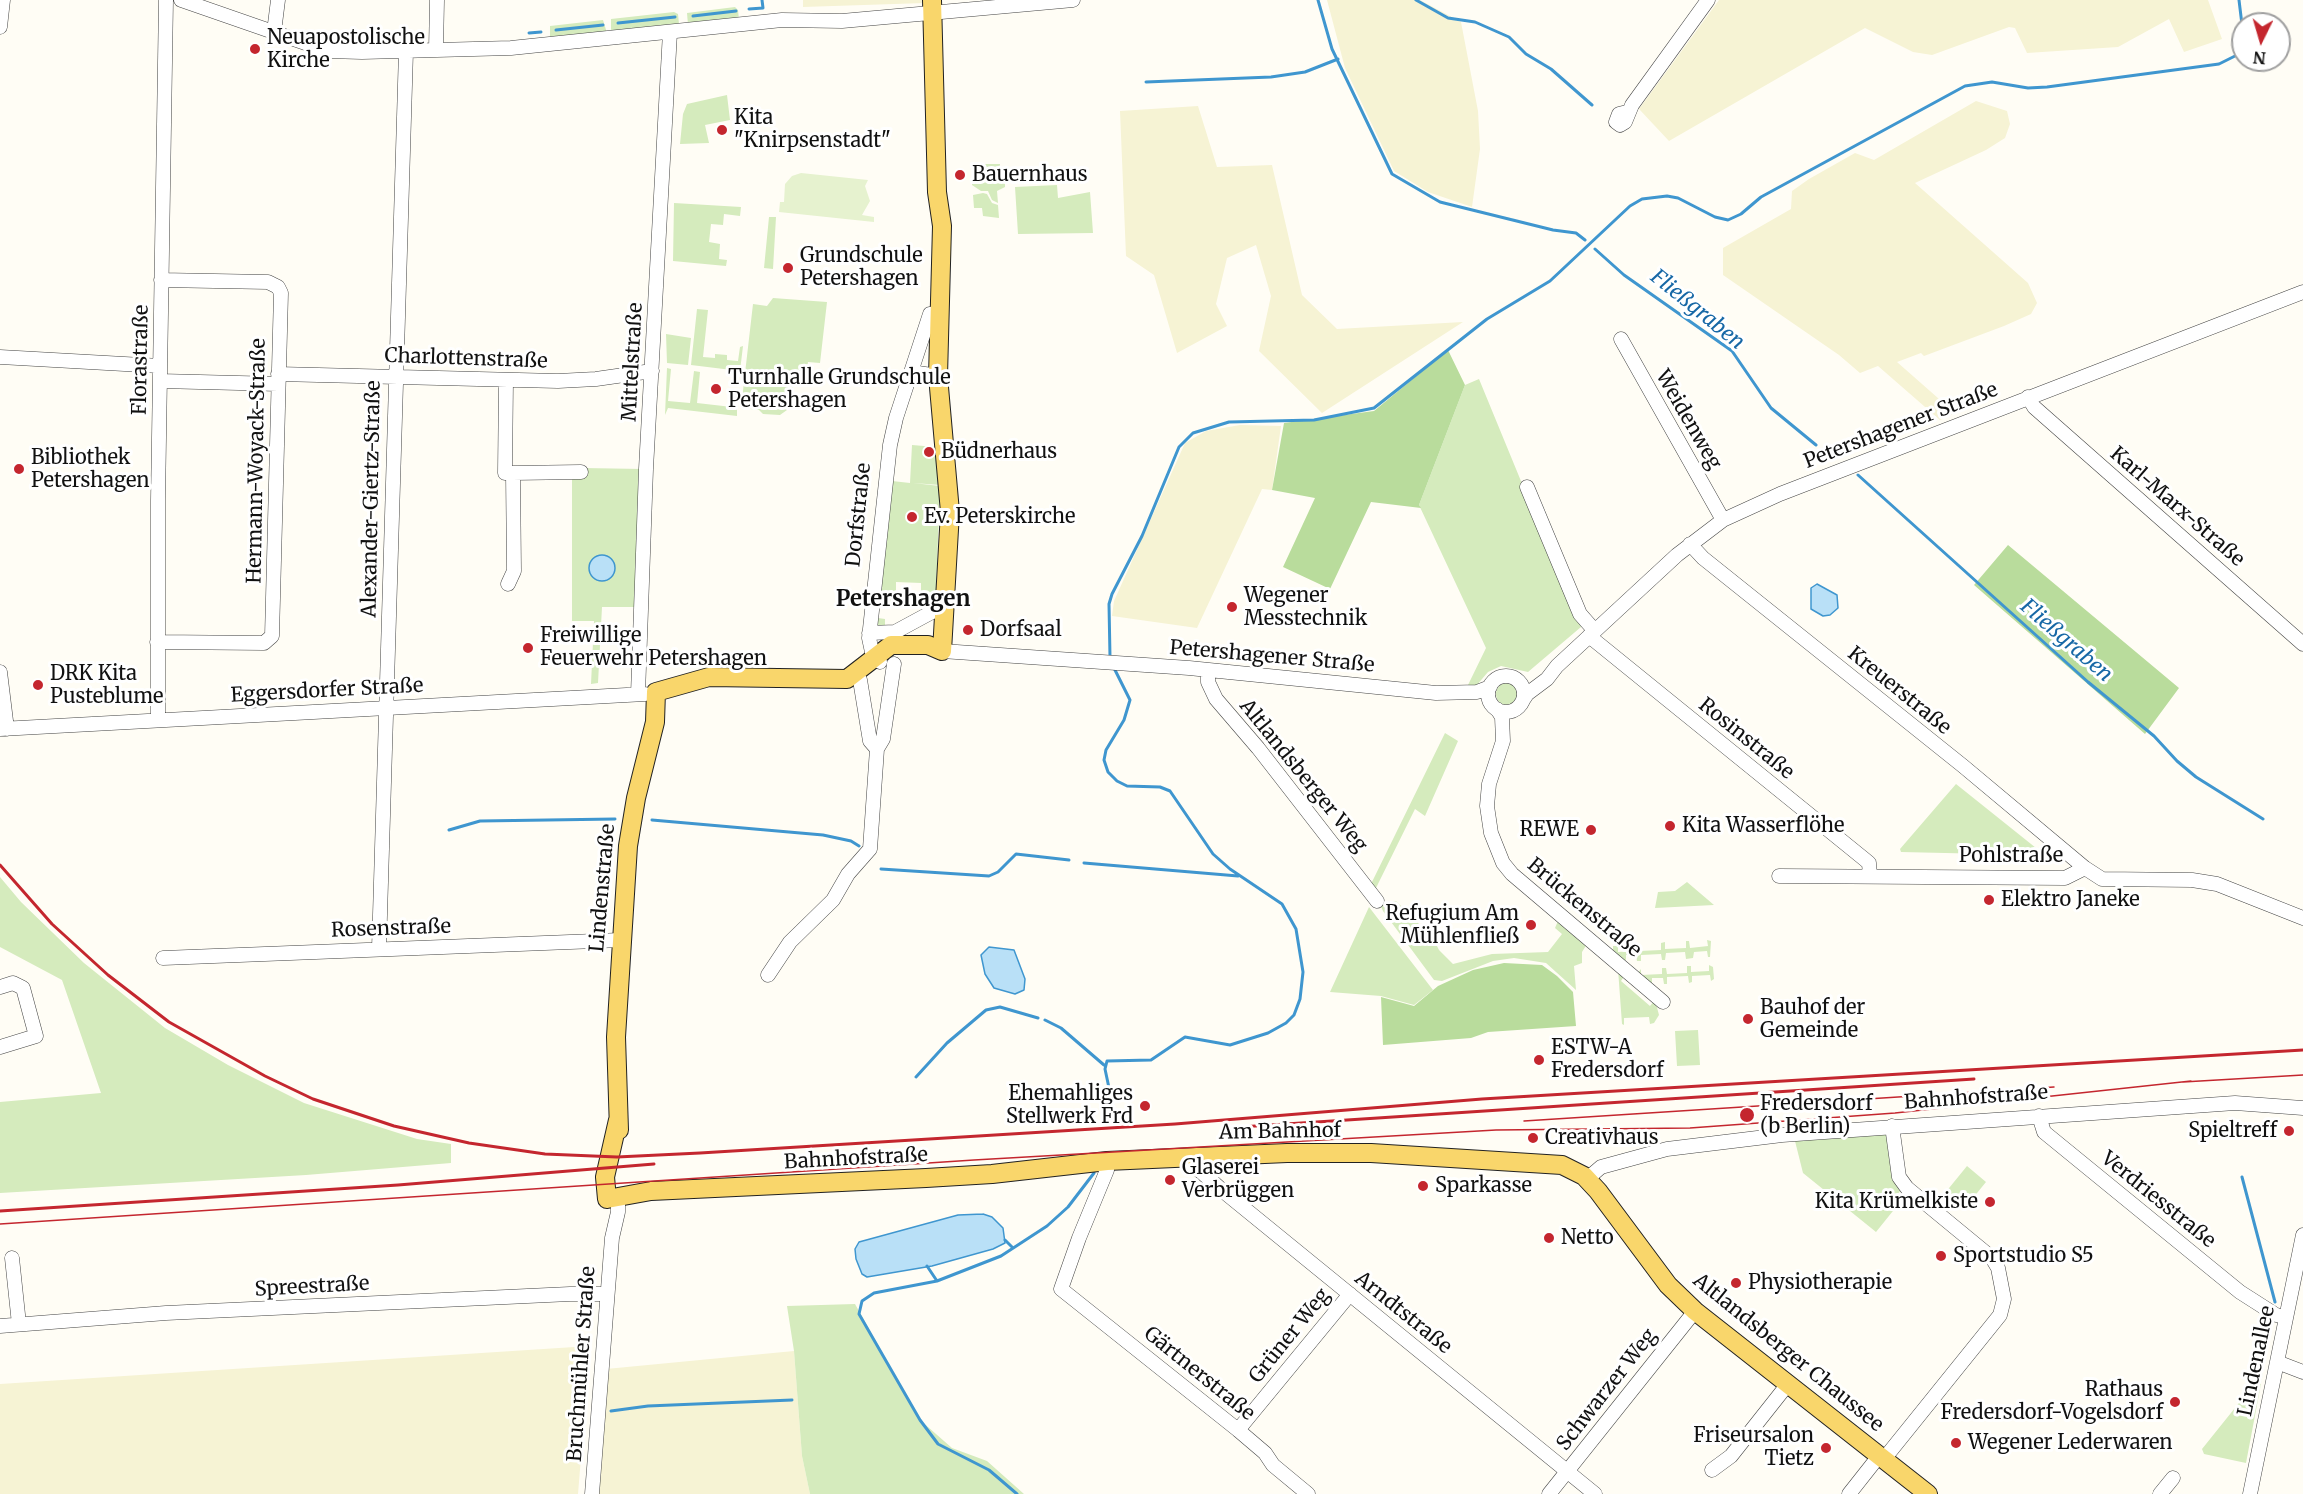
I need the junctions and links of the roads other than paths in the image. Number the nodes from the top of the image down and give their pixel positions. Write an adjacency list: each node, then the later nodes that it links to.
1 (3, 0): 9 (street)
2 (166, 0): 15 (street, Florastraße)
3 (181, 0): 10 (street)
4 (278, 0): 10 (street)
5 (437, 0): 12 (street)
6 (1073, 0): 8 (street)
7 (1708, 0): 14 (street)
8 (933, 7): 11 (street); 17 (main road)
9 (0, 27)
10 (274, 32): 13 (street)
11 (670, 32): 12 (street); 21 (street, Mittelstraße)
12 (436, 50): 13 (street)
13 (406, 51): 25 (street, Alexander-Giertz-Straße)
14 (1627, 112)
15 (161, 280): 20 (street, Florastraße); 24 (street, Hermann-Woyack-Straße)
16 (2303, 292): 28 (street, Petershagener Straße)
17 (939, 313): 22 (street, Dorfstraße); 23 (main road)
18 (1621, 339): 32 (street, Weidenweg)
19 (0, 357): 20 (street)
20 (160, 366): 26 (street, Florastraße)
21 (652, 371): 27 (street, Charlottenstraße); 48 (street, Mittelstraße)
22 (911, 372): 23 (street); 36 (street, Dorfstraße)
23 (938, 376): 40 (main road)
24 (278, 379): 25 (street, Charlottenstraße); 26 (street, Charlottenstraße); 38 (street, Hermann-Woyack-Straße)
25 (395, 379): 27 (street, Charlottenstraße); 51 (street, Alexander-Giertz-Straße)
26 (160, 381): 38 (street, Florastraße)
27 (506, 381): 30 (street)
28 (2028, 397): 32 (street, Petershagener Straße); 39 (street, Karl-Marx-Straße)
29 (581, 472): 30 (street)
30 (513, 473): 34 (street)
31 (1527, 487): 37 (street, Rosinstraße)
32 (1723, 520): 33 (street, Petershagener Straße)
33 (1690, 544): 37 (street, Petershagener Straße); 57 (street, Kreuerstraße)
34 (508, 584)
35 (932, 612): 36 (street)
36 (869, 633): 41 (street, Dorfstraße)
37 (1592, 634): 42 (street, Petershagener Straße); 59 (street, Rosinstraße)
38 (157, 642): 53 (street, Florastraße)
39 (2303, 644)
40 (942, 651): 41 (main road); 43 (street, Petershagener Straße)
41 (883, 661): 45 (main road); 55 (street, Dorfstraße)
42 (1557, 666): 46 (street, Petershagener Straße); 50 (street, Petershagener Straße)
43 (1208, 670): 49 (street, Petershagener Straße); 60 (street, Altlandsberger Weg)
44 (0, 672): 54 (street)
45 (857, 677): 48 (main road); 55 (street, Dorfstraße)
46 (1517, 679): 47 (street, Petershagener Straße); 50 (street)
47 (1490, 687): 49 (street, Petershagener Straße); 52 (street)
48 (647, 693): 51 (street, Eggersdorfer Straße); 62 (main road, Lindenstraße)
49 (1436, 693): 52 (street, Petershagener Straße)
50 (1521, 703): 52 (street, Petershagener Straße); 56 (street, Brückenstraße)
51 (387, 707): 53 (street, Eggersdorfer Straße); 63 (street, Alexander-Giertz-Straße)
52 (1495, 708): 56 (street, Brückenstraße)
53 (158, 720): 54 (street, Eggersdorfer Straße)
54 (3, 729)
55 (878, 749): 65 (street, Dorfstraße)
56 (1497, 767): 67 (street, Brückenstraße)
57 (2085, 868): 59 (street, Pohlstraße); 61 (street, Pohlstraße)
58 (1779, 876): 59 (street, Pohlstraße)
59 (1870, 876)
60 (1377, 902)
61 (2303, 918)
62 (621, 940): 63 (street, Rosenstraße); 75 (main road, Lindenstraße)
63 (379, 948): 64 (street, Rosenstraße)
64 (162, 958)
65 (768, 975)
66 (0, 987): 68 (street)
67 (1663, 1002)
68 (0, 1047)
69 (2303, 1108): 70 (street, Bahnhofstraße)
70 (2040, 1116): 71 (street, Bahnhofstraße); 81 (street, Verdriesstraße)
71 (1892, 1126): 74 (street, Bahnhofstraße); 88 (street)
72 (1193, 1156): 73 (main road, Am Bahnhof); 74 (main road, Am Bahnhof); 79 (street, Arndtstraße)
73 (1107, 1161): 75 (main road, Bahnhofstraße); 87 (street, Gärtnerstraße)
74 (1587, 1179): 80 (main road, Altlandsberger Chaussee)
75 (612, 1198): 78 (street, Bruchmühler Straße)
76 (2303, 1235): 81 (street, Lindenallee)
77 (12, 1258): 82 (street)
78 (608, 1294): 82 (street, Spreestraße); 92 (street, Bruchmühler Straße)
79 (1350, 1294): 87 (street, Grüner Weg); 90 (street, Arndtstraße)
80 (1695, 1311): 86 (main road, Altlandsberger Chaussee); 90 (street, Schwarzer Weg)
81 (2286, 1317): 84 (street, Lindenallee)
82 (19, 1324): 83 (street, Spreestraße)
83 (0, 1326)
84 (2277, 1362): 85 (street); 99 (street, Lindenallee)
85 (2303, 1372)
86 (1788, 1384): 88 (main road, Altlandsberger Chaussee); 89 (street)
87 (1238, 1430): 93 (street, Gärtnerstraße)
88 (1881, 1457): 96 (street); 97 (main road, Altlandsberger Chaussee)
89 (1712, 1470)
90 (1567, 1471): 94 (street, Schwarzer Weg); 95 (street, Arndtstraße)
91 (2173, 1478): 98 (street)
92 (592, 1494)
93 (1308, 1494)
94 (1550, 1494)
95 (1595, 1494)
96 (1849, 1494)
97 (1928, 1494)
98 (2160, 1494)
99 (2250, 1494)

